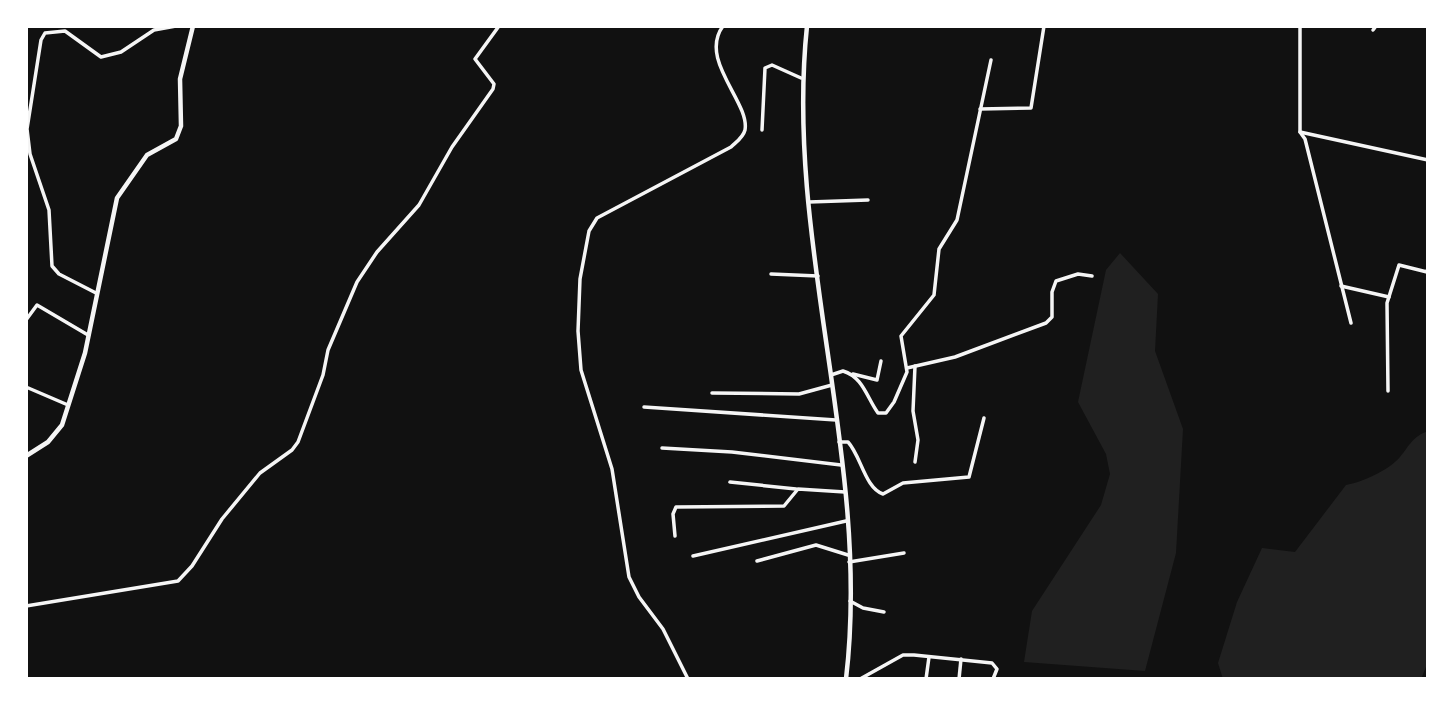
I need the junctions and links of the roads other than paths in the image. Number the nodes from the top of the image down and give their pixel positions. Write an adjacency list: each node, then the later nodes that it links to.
1 (176, 26): 21 (street)
2 (192, 26): 21 (main road)
3 (499, 26): 55 (street)
4 (723, 26): 59 (street)
5 (807, 26): 9 (main road)
6 (1044, 26): 10 (street)
7 (1300, 26): 12 (street)
8 (991, 60): 10 (street)
9 (801, 78): 11 (street); 15 (main road)
10 (980, 109): 28 (street)
11 (762, 130)
12 (1300, 132): 13 (street); 20 (street)
13 (1428, 160)
14 (868, 200): 15 (street)
15 (808, 202): 18 (main road)
16 (1428, 268): 22 (street)
17 (771, 274): 18 (street)
18 (818, 276): 30 (main road)
19 (1092, 276): 27 (street)
20 (1341, 286): 22 (street); 24 (street)
21 (96, 293): 25 (main road)
22 (1389, 297): 33 (street)
23 (26, 320): 25 (street)
24 (1351, 323)
25 (88, 335): 35 (main road)
26 (881, 361): 29 (street)
27 (915, 366): 28 (street); 42 (street)
28 (907, 368): 29 (street)
29 (848, 372): 30 (street)
30 (831, 375): 31 (main road)
31 (832, 385): 34 (street); 38 (main road)
32 (26, 387): 35 (street)
33 (1388, 391)
34 (712, 393)
35 (68, 405): 41 (main road)
36 (644, 407): 38 (street)
37 (984, 418): 39 (street)
38 (836, 420): 39 (main road)
39 (839, 442): 43 (main road)
40 (662, 448): 43 (street)
41 (26, 456)
42 (915, 462)
43 (841, 465): 46 (main road)
44 (730, 482): 45 (street)
45 (799, 489): 46 (street); 48 (street)
46 (845, 492): 47 (main road)
47 (846, 521): 50 (main road); 51 (street)
48 (676, 536)
49 (904, 553): 53 (street)
50 (848, 555): 52 (street); 53 (main road)
51 (693, 556)
52 (757, 561)
53 (849, 562): 54 (main road)
54 (850, 601): 56 (street); 60 (main road)
55 (26, 606)
56 (884, 612)
57 (929, 656): 58 (street); 61 (street); 62 (street)
58 (961, 659): 63 (street); 64 (street)
59 (688, 679)
60 (846, 679)
61 (860, 679)
62 (926, 679)
63 (959, 679)
64 (993, 679)

